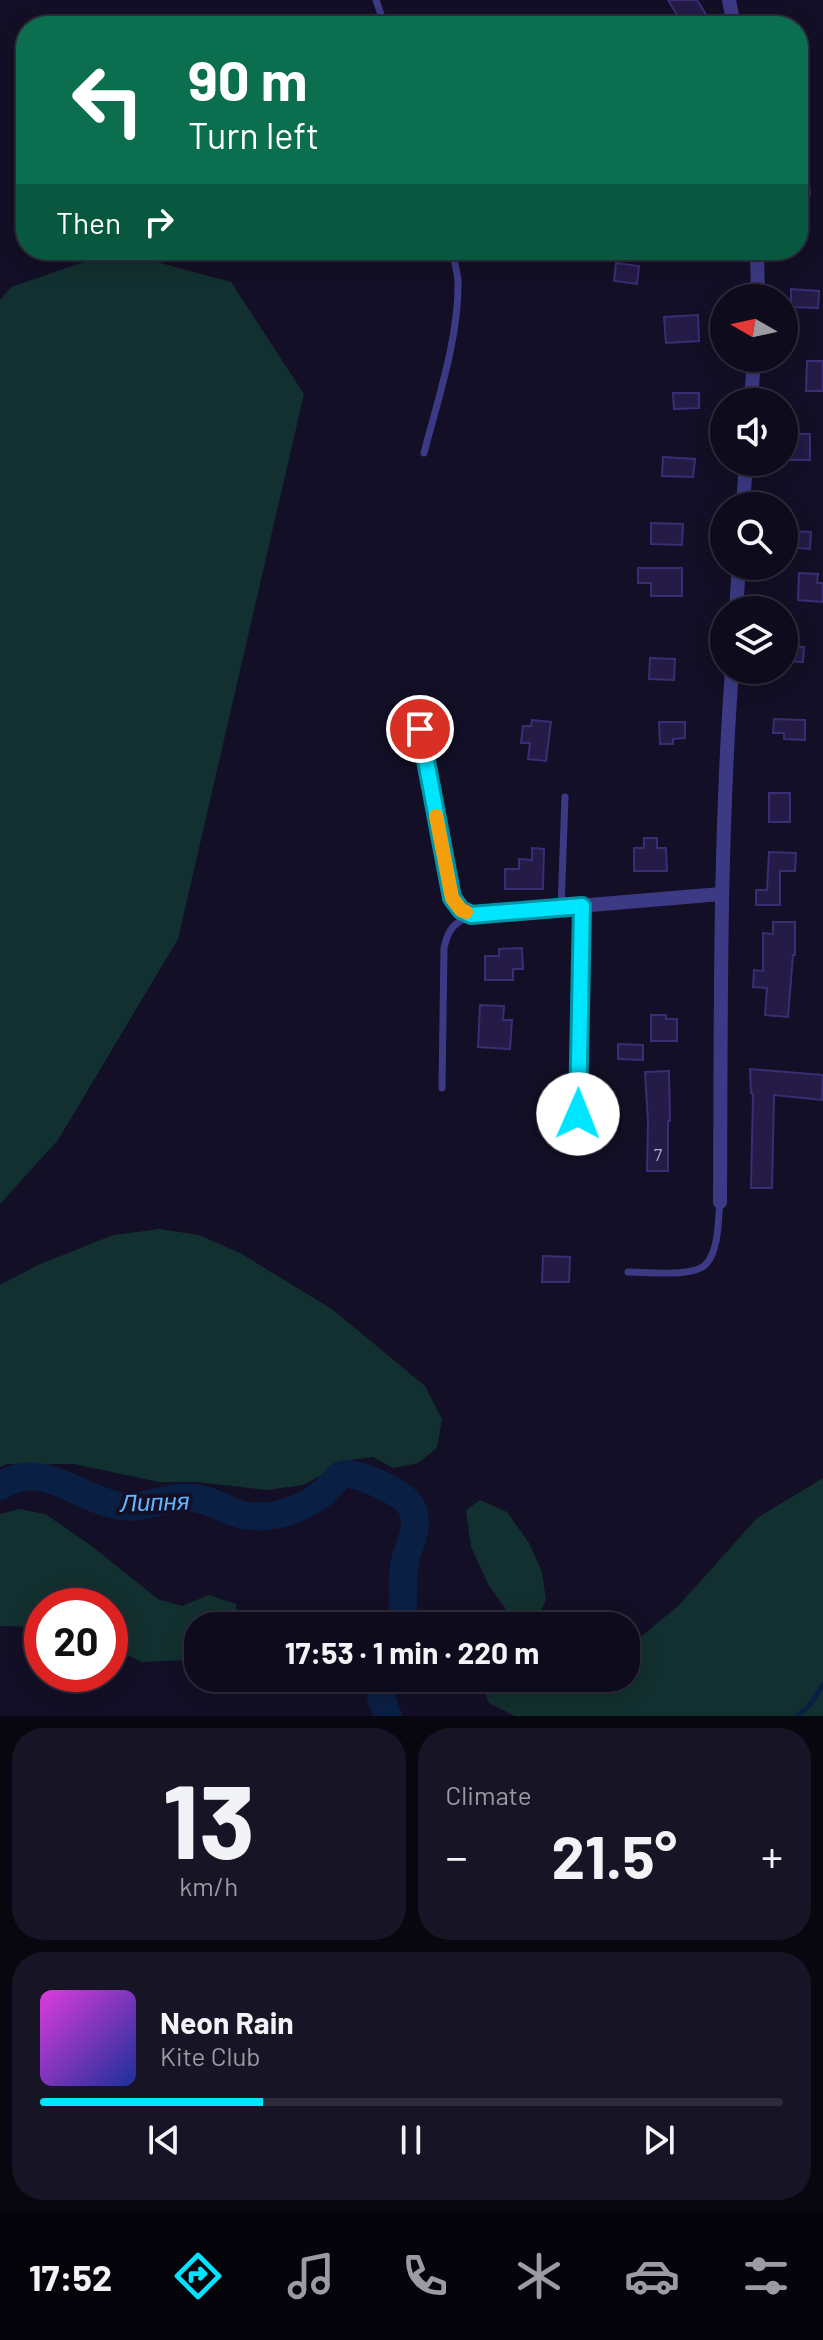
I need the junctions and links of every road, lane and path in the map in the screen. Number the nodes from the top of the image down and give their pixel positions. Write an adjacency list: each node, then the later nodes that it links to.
1 (454, 260): 4 (lane)
2 (757, 260): 3 (street)
3 (758, 284)
4 (424, 453)
5 (731, 684): 8 (street)
6 (420, 729): 11 (lane)
7 (565, 797): 10 (lane)
8 (721, 894): 9 (street); 14 (street)
9 (582, 906): 10 (street); 13 (lane)
10 (561, 908): 11 (street)
11 (471, 915): 12 (lane)
12 (442, 1088)
13 (578, 1114)
14 (720, 1202): 15 (lane)
15 (628, 1272)

